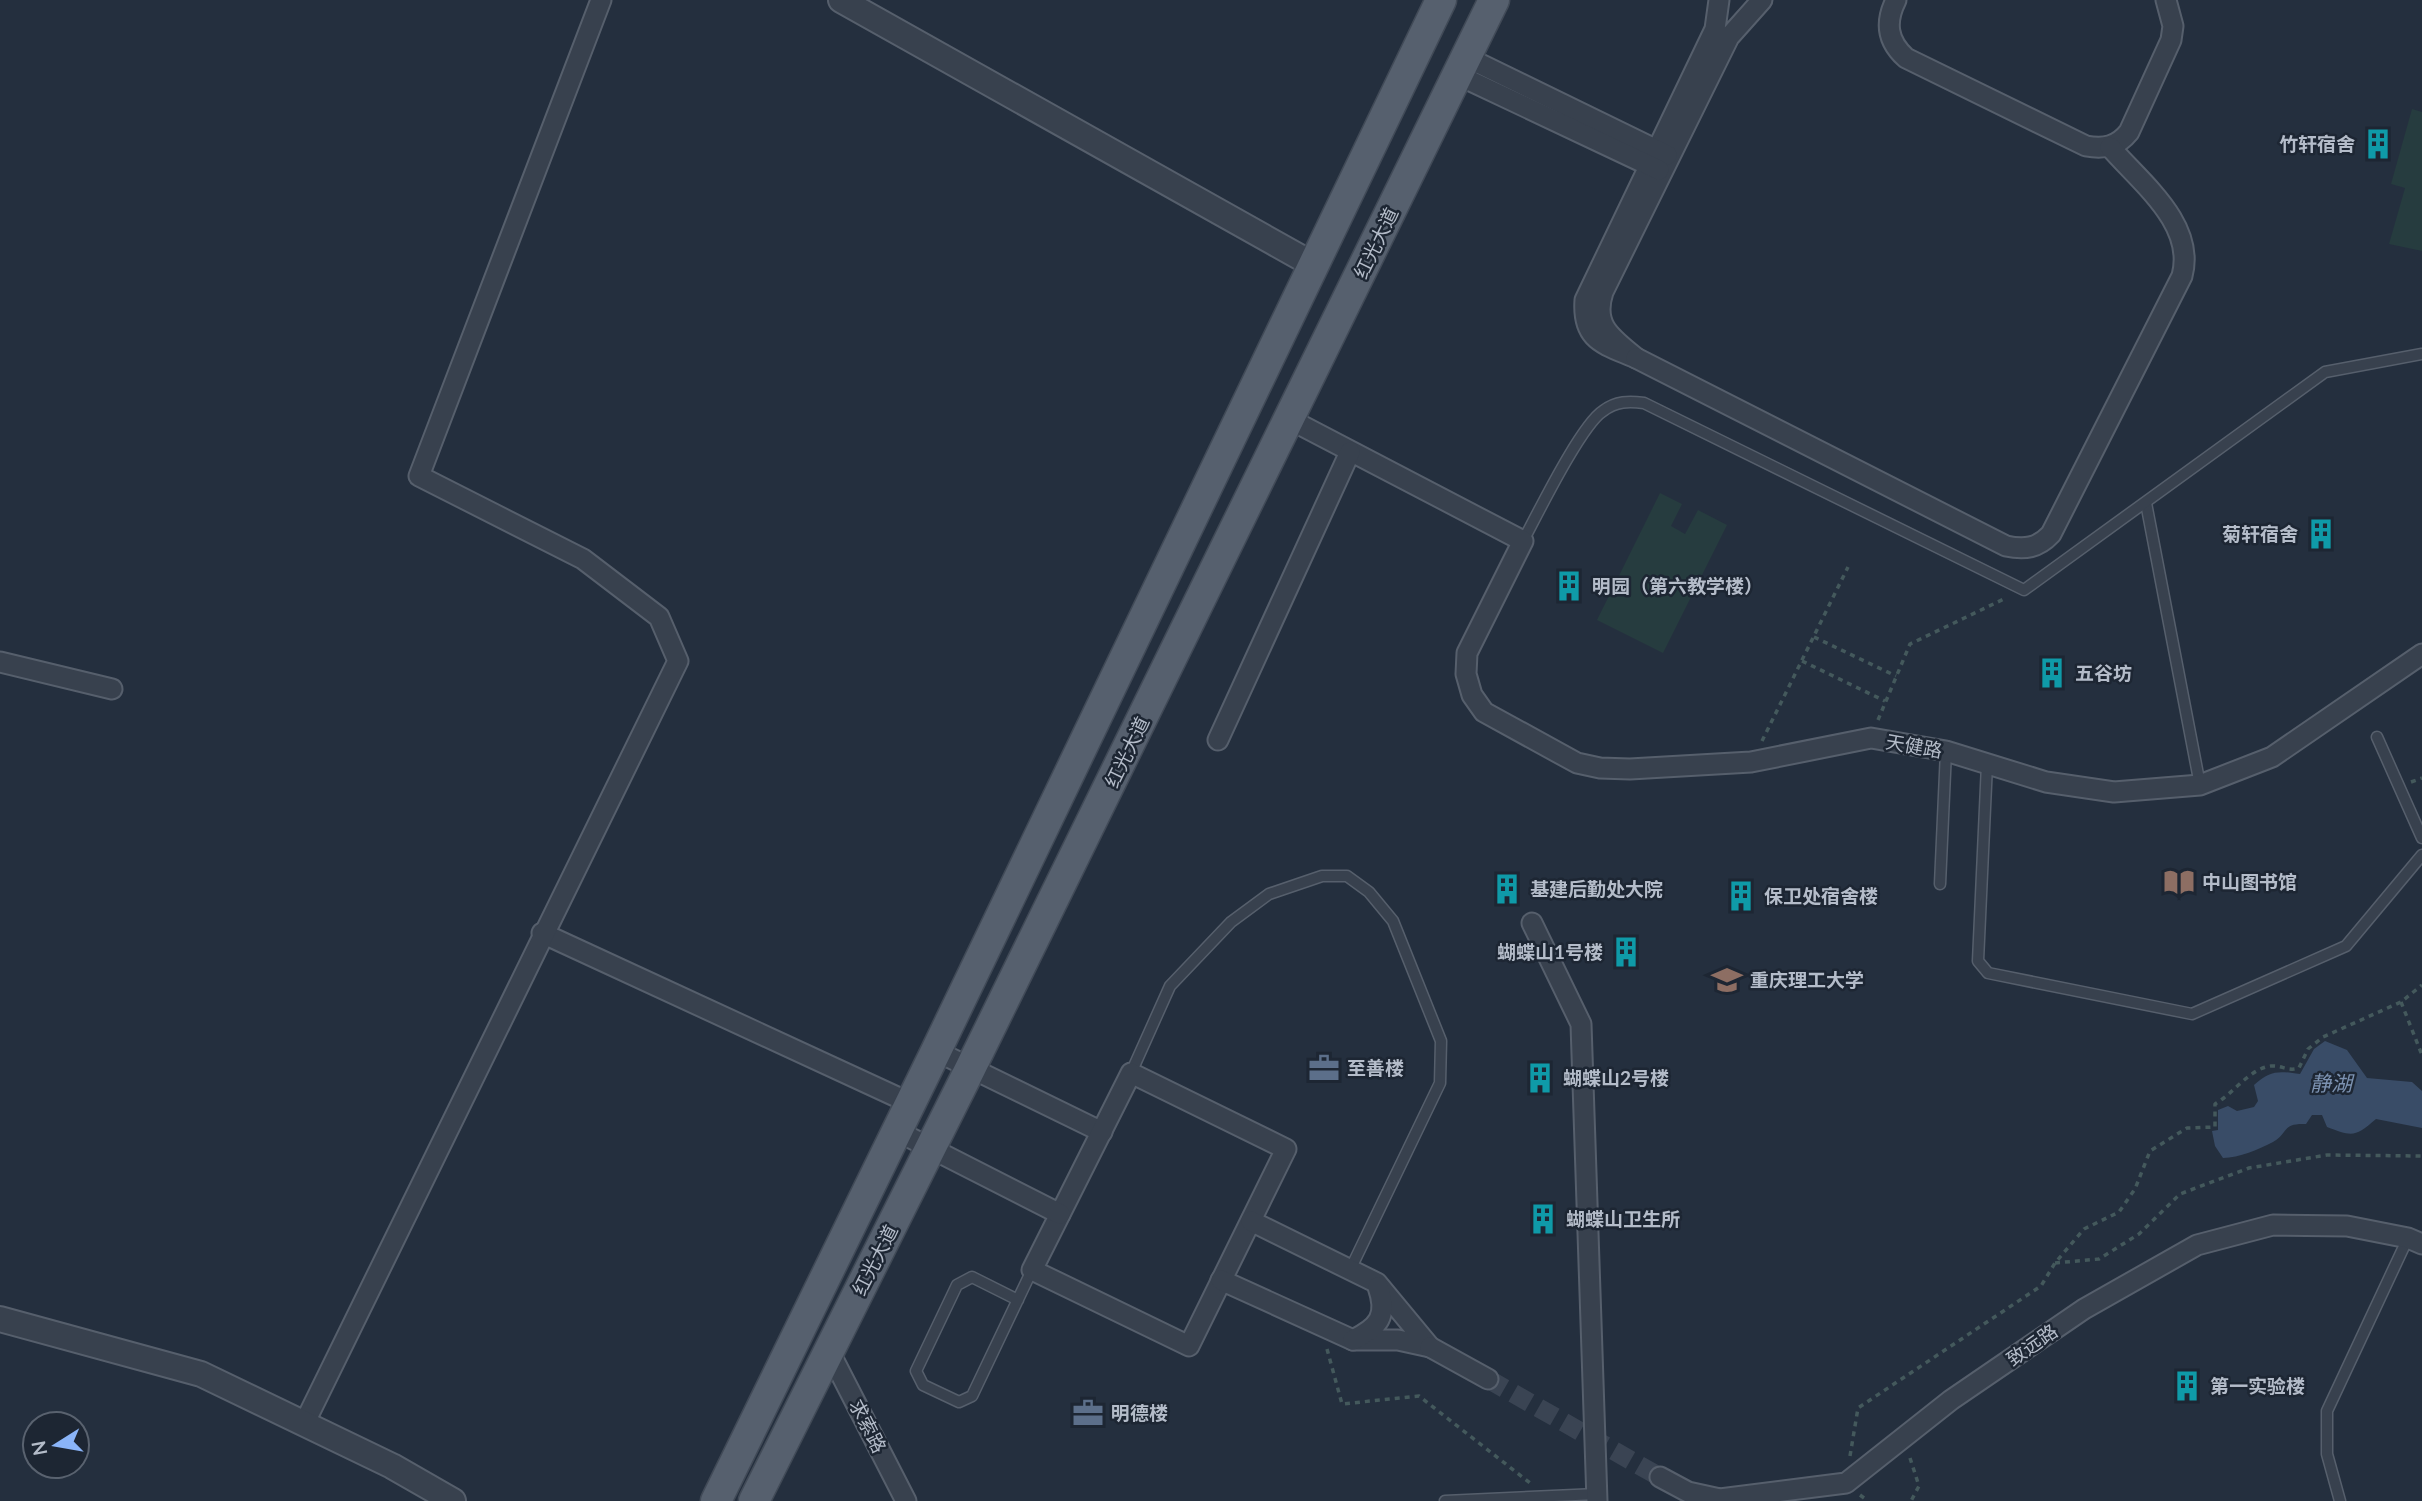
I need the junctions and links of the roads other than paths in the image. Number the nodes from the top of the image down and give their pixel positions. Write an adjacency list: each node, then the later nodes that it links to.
1 (601, 0): 31 (street)
2 (841, 0): 9 (street)
3 (1441, 0): 13 (main road, 红光大道)
4 (1494, 0): 10 (main road, 红光大道)
5 (1719, 0): 12 (street)
6 (1762, 0): 12 (street)
7 (1896, 0): 11 (street)
8 (2166, 0): 11 (street)
9 (865, 6): 13 (street)
10 (1462, 66): 12 (street); 15 (main road, 红光大道)
11 (2110, 146): 12 (street)
12 (1659, 161)
13 (1312, 264): 32 (main road, 红光大道)
14 (2422, 354): 17 (lane)
15 (1291, 420): 16 (street); 33 (main road, 红光大道)
16 (1350, 452): 18 (street); 23 (street)
17 (2146, 503): 18 (lane); 26 (lane)
18 (1523, 541): 24 (street, 天健路)
19 (2422, 654): 26 (street, 天健路)
20 (0, 662): 21 (street)
21 (112, 689)
22 (2377, 737): 27 (lane)
23 (1218, 740)
24 (1946, 751): 25 (street, 天健路); 29 (lane)
25 (1987, 764): 26 (street, 天健路); 28 (lane)
26 (2200, 785)
27 (2422, 838)
28 (2422, 855)
29 (1940, 884)
30 (1532, 923): 54 (street)
31 (542, 933): 35 (street); 52 (street)
32 (936, 1051): 33 (street); 35 (main road, 红光大道)
33 (971, 1067): 37 (street); 38 (main road, 红光大道)
34 (1131, 1073): 37 (street); 40 (street); 43 (lane)
35 (910, 1103): 36 (main road, 红光大道)
36 (897, 1131): 38 (street); 56 (main road, 红光大道)
37 (1102, 1132): 39 (street)
38 (932, 1148): 39 (street); 50 (main road, 红光大道)
39 (1060, 1214): 42 (street)
40 (1251, 1221): 43 (street); 44 (street)
41 (2415, 1241): 53 (street, 致远路); 60 (lane)
42 (1032, 1270): 44 (street); 46 (lane)
43 (1350, 1270): 45 (street)
44 (1221, 1280): 48 (street)
45 (1377, 1283): 48 (street); 49 (street)
46 (1018, 1300): 46 (lane)
47 (0, 1320): 52 (street)
48 (1353, 1340): 49 (street)
49 (1430, 1347): 51 (street)
50 (829, 1351): 57 (main road, 红光大道); 58 (street, 求索路)
51 (1488, 1379)
52 (304, 1424): 55 (street)
53 (1660, 1477)
54 (1597, 1498): 59 (lane)
55 (453, 1501)
56 (716, 1501)
57 (754, 1501)
58 (906, 1501)
59 (1445, 1501)
60 (2340, 1501)

